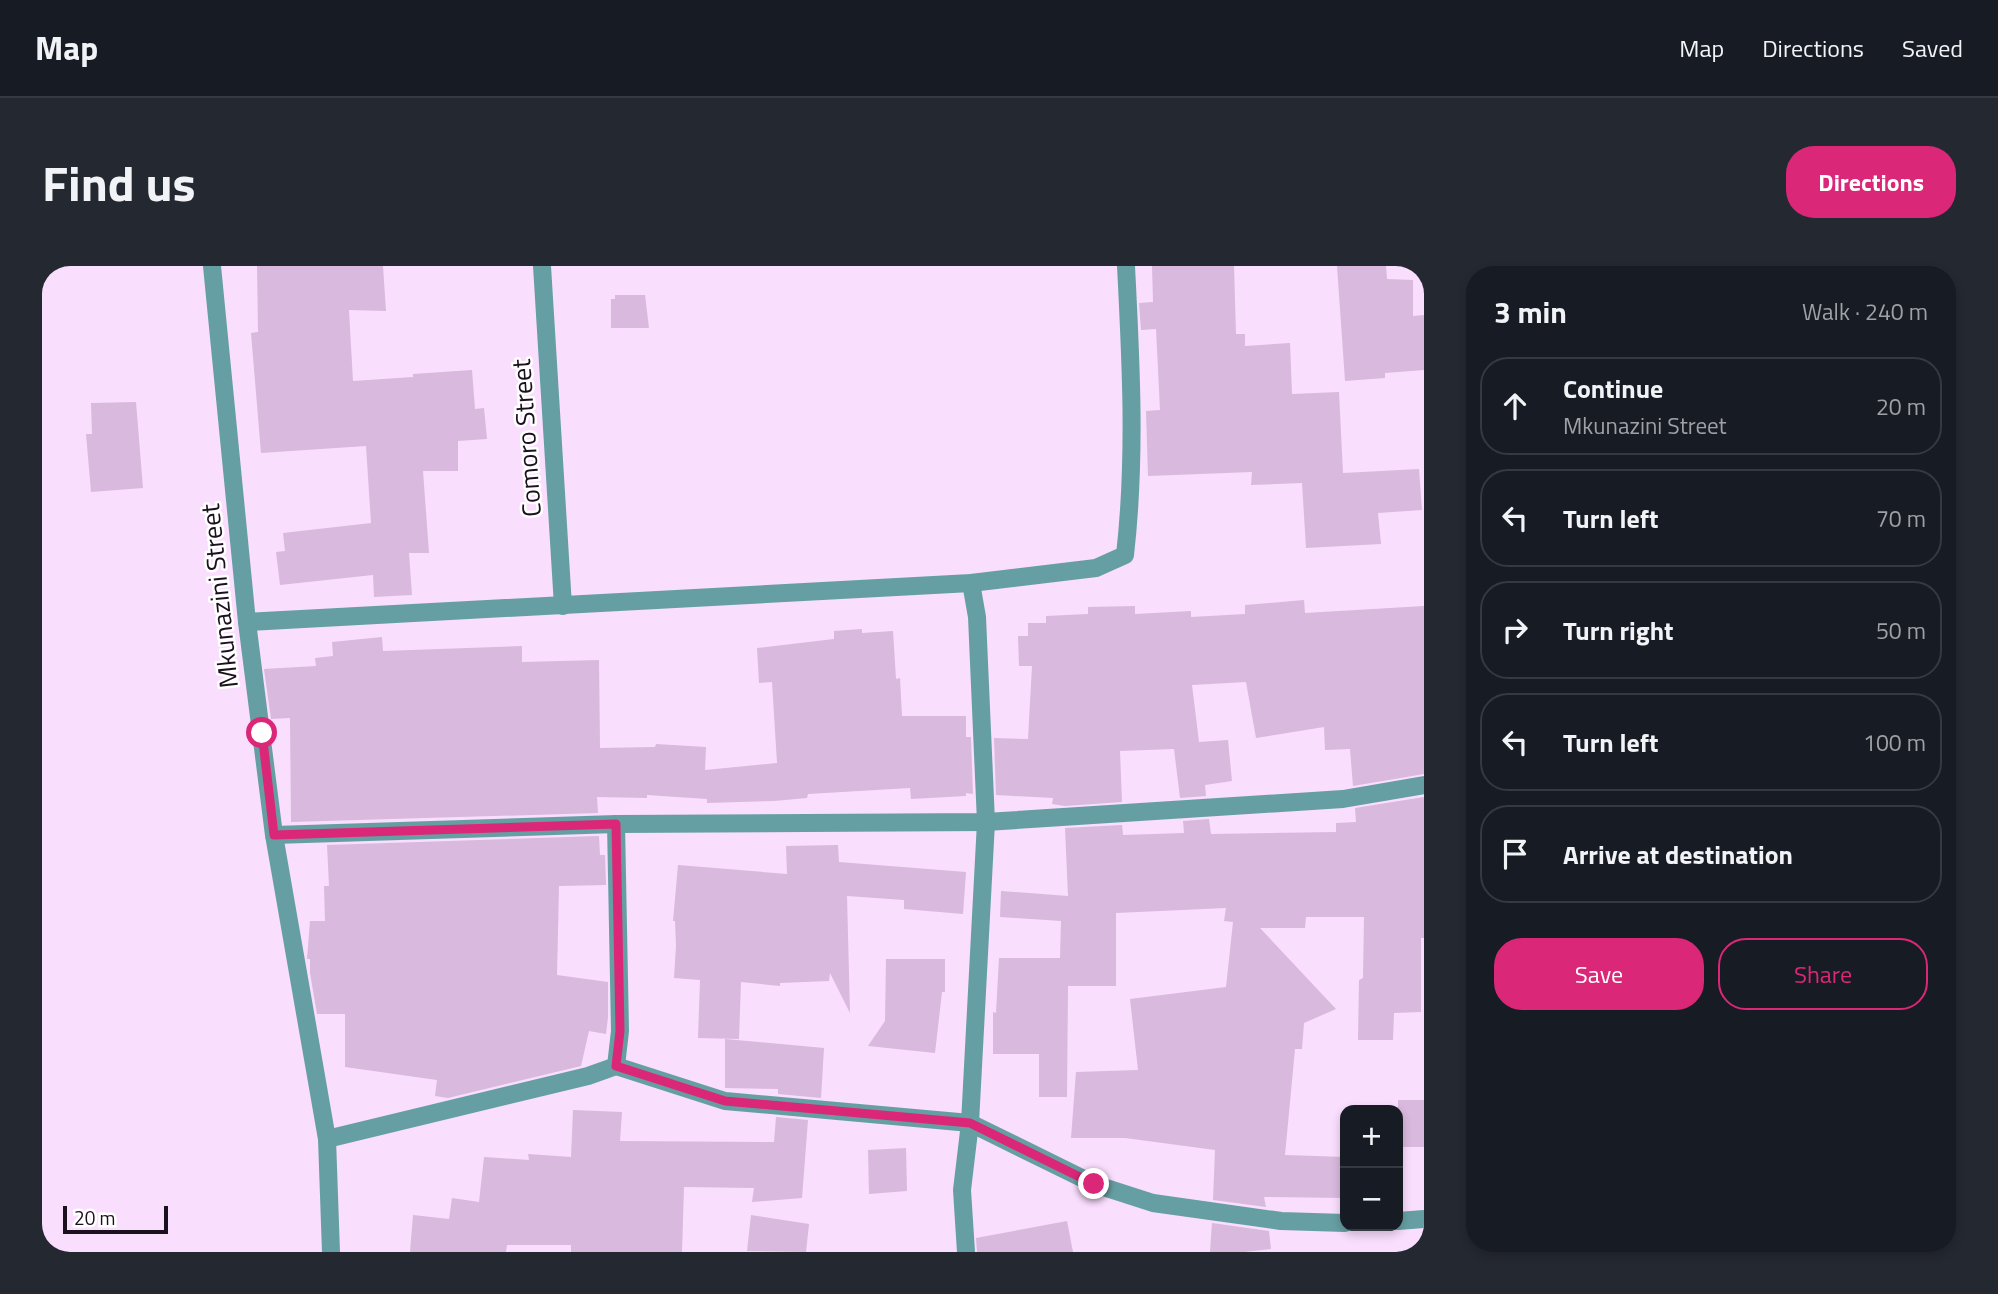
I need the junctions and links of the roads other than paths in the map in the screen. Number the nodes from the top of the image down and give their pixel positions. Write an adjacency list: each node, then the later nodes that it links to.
1 (212, 266): 6 (street, Mkunazini Street)
2 (542, 266): 5 (street, Comoro Street)
3 (1126, 266): 4 (street)
4 (971, 583): 5 (street); 8 (street)
5 (563, 606): 6 (street)
6 (247, 622): 10 (street, Mkunazini Street)
7 (1424, 785): 8 (street)
8 (986, 822): 9 (street); 12 (street)
9 (616, 824): 10 (street); 11 (street)
10 (274, 835): 13 (street, Mkunazini Street)
11 (616, 1066): 12 (street); 13 (street)
12 (970, 1123): 16 (street); 18 (street)
13 (327, 1139): 17 (street, Mkunazini Street)
14 (1424, 1219): 15 (street)
15 (1403, 1221)
16 (1340, 1223)
17 (331, 1252)
18 (966, 1252)

